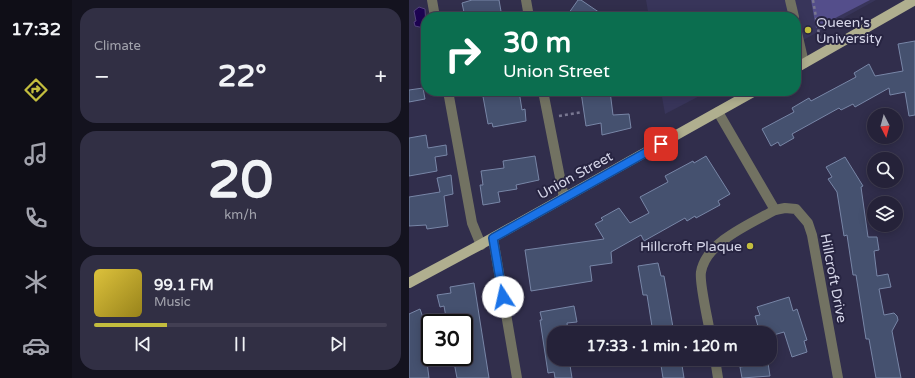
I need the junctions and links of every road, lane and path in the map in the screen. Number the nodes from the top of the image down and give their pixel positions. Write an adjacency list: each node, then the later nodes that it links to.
1 (432, 0): 6 (street)
2 (526, 0): 7 (street)
3 (790, 0): 8 (street)
4 (813, 0): 9 (path)
5 (915, 0): 10 (main road)
6 (434, 12)
7 (528, 12)
8 (793, 12)
9 (820, 40)
10 (801, 64)
11 (449, 96): 20 (street)
12 (544, 96): 17 (street)
13 (746, 96): 15 (main road, Union Street)
14 (582, 112): 16 (path)
15 (718, 112): 17 (main road, Union Street); 18 (street)
16 (558, 116)
17 (564, 198): 19 (main road, Union Street)
18 (775, 210): 22 (street, Hillcroft Drive); 26 (street, Hillcroft Drive)
19 (493, 238): 20 (main road, Union Street); 24 (street)
20 (481, 245): 21 (main road, Union Street)
21 (409, 283)
22 (709, 326)
23 (716, 366): 25 (street)
24 (517, 378)
25 (718, 378)
26 (838, 378)

